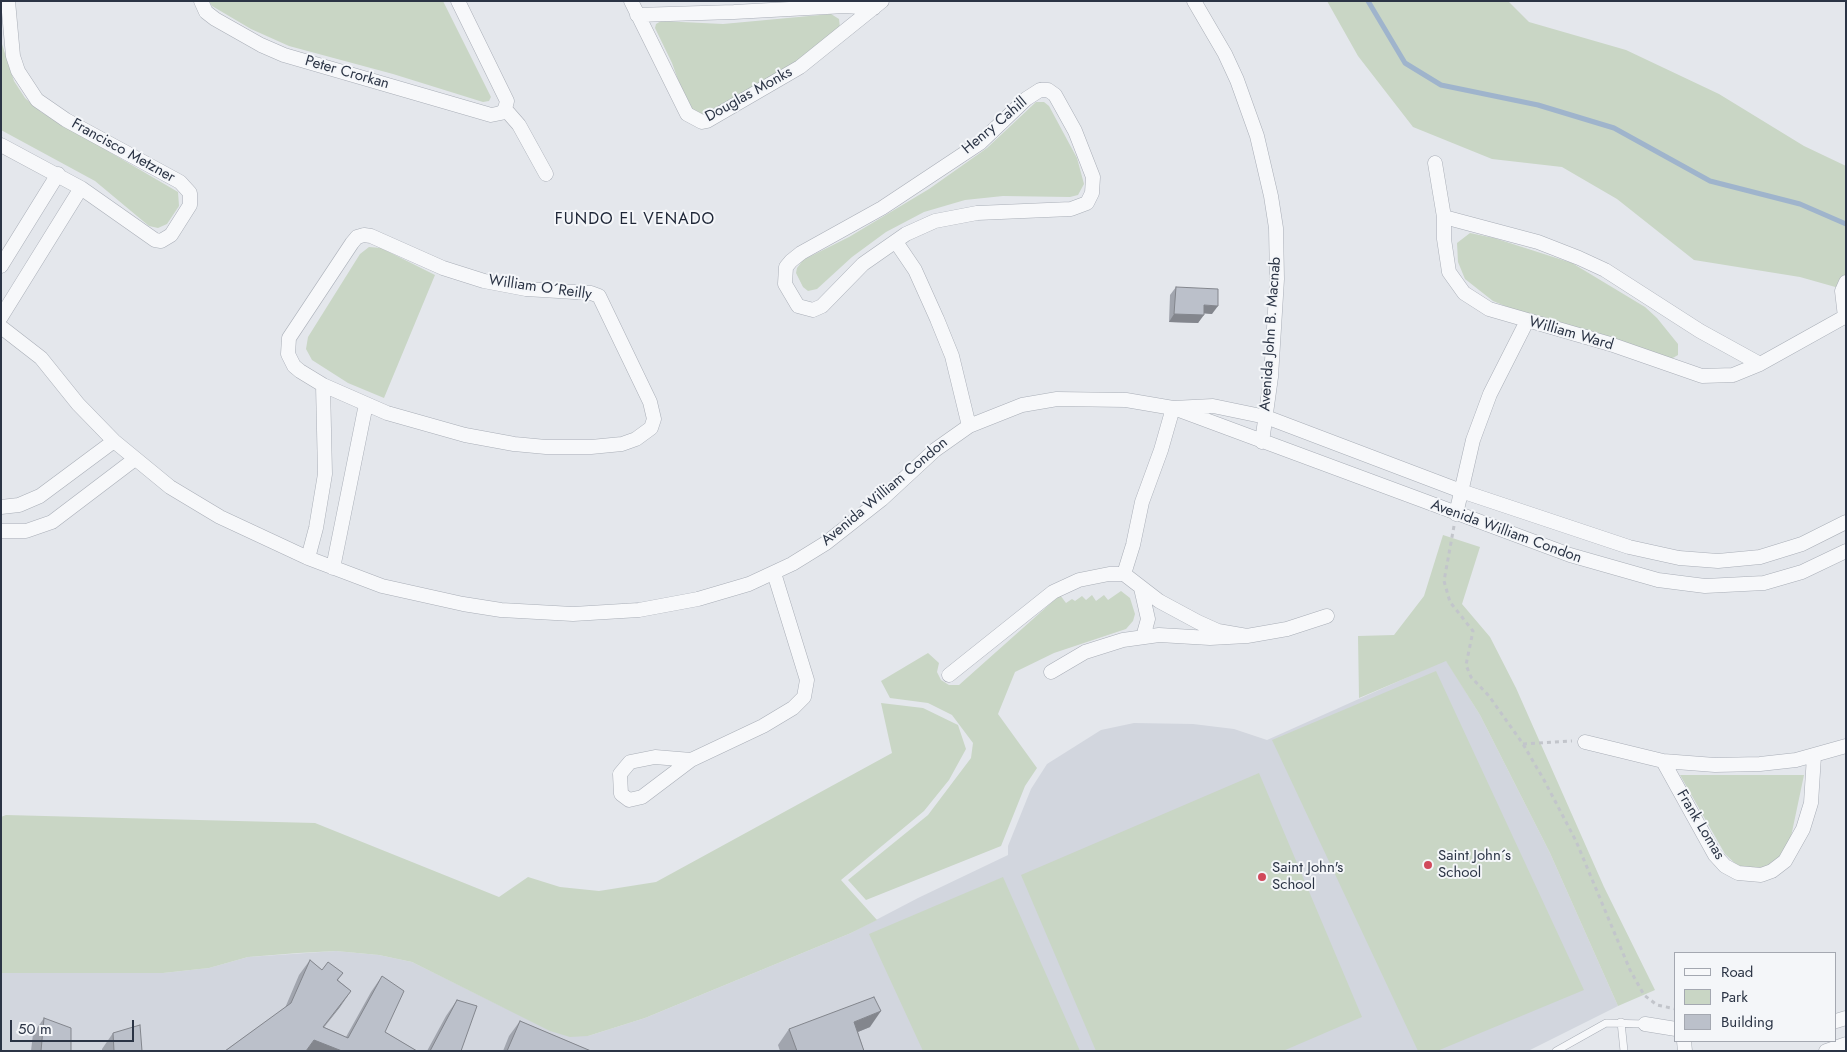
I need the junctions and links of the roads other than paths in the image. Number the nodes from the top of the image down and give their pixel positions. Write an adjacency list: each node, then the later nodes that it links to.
1 (8, 1): 14 (street, Francisco Metzner)
2 (201, 1): 9 (street, Peter Crorkan)
3 (458, 1): 9 (street)
4 (631, 1): 8 (street, Douglas Monks)
5 (1194, 1): 27 (street, Avenida John B. Macnab)
6 (775, 5): 7 (street, Douglas Monks); 8 (street, Douglas Monks)
7 (878, 5): 8 (street, Douglas Monks)
8 (637, 14)
9 (505, 109): 13 (street)
10 (1, 145): 12 (street, Francisco Metzner)
11 (1434, 163): 15 (street, William Ward)
12 (58, 174): 14 (street, Francisco Metzner); 17 (street)
13 (546, 174)
14 (81, 188): 19 (street)
15 (1444, 216): 21 (street, William Ward); 23 (street)
16 (896, 242): 16 (street, Henry Cahill); 28 (street)
17 (1, 266)
18 (1846, 282): 20 (street, William Ward)
19 (1, 317)
20 (1845, 317): 23 (street, William Ward)
21 (1527, 321): 23 (street, William Ward); 32 (street)
22 (1, 327): 29 (street, Avenida William Condon)
23 (1760, 364)
24 (323, 385): 25 (street, William O´Reilly); 25 (street, William O´Reilly); 38 (street)
25 (366, 404): 39 (street)
26 (1174, 408): 27 (street, Avenida William Condon); 28 (street, Avenida William Condon); 30 (street, Avenida William Condon); 41 (street)
27 (1266, 418): 30 (street, Avenida John B. Macnab); 32 (street, Avenida William Condon)
28 (969, 426): 40 (street, Avenida William Condon)
29 (114, 441): 31 (street, Avenida William Condon); 33 (street)
30 (1262, 442): 34 (street, Avenida William Condon)
31 (135, 459): 36 (street); 38 (street, Avenida William Condon)
32 (1461, 491): 34 (street); 35 (street, Avenida William Condon)
33 (1, 507)
34 (1456, 514): 37 (street, Avenida William Condon)
35 (1846, 522)
36 (1, 531)
37 (1846, 551)
38 (308, 558): 39 (street, Avenida William Condon)
39 (333, 568): 40 (street, Avenida William Condon)
40 (774, 574): 51 (street)
41 (1124, 574): 42 (street); 47 (street)
42 (1141, 588): 44 (street); 45 (street)
43 (1326, 616): 44 (street)
44 (1247, 636): 45 (street)
45 (1143, 637): 46 (street)
46 (1050, 672)
47 (949, 676)
48 (1585, 742): 52 (street)
49 (1846, 746): 50 (street)
50 (1814, 756): 52 (street); 52 (street, Frank Lomas)
51 (691, 760): 51 (street)
52 (1663, 761)
53 (1621, 1022): 54 (lane); 57 (lane); 58 (lane)
54 (1645, 1024): 55 (street)
55 (1674, 1029)
56 (1846, 1044): 59 (street)
57 (1556, 1051)
58 (1624, 1051)
59 (1826, 1051)

